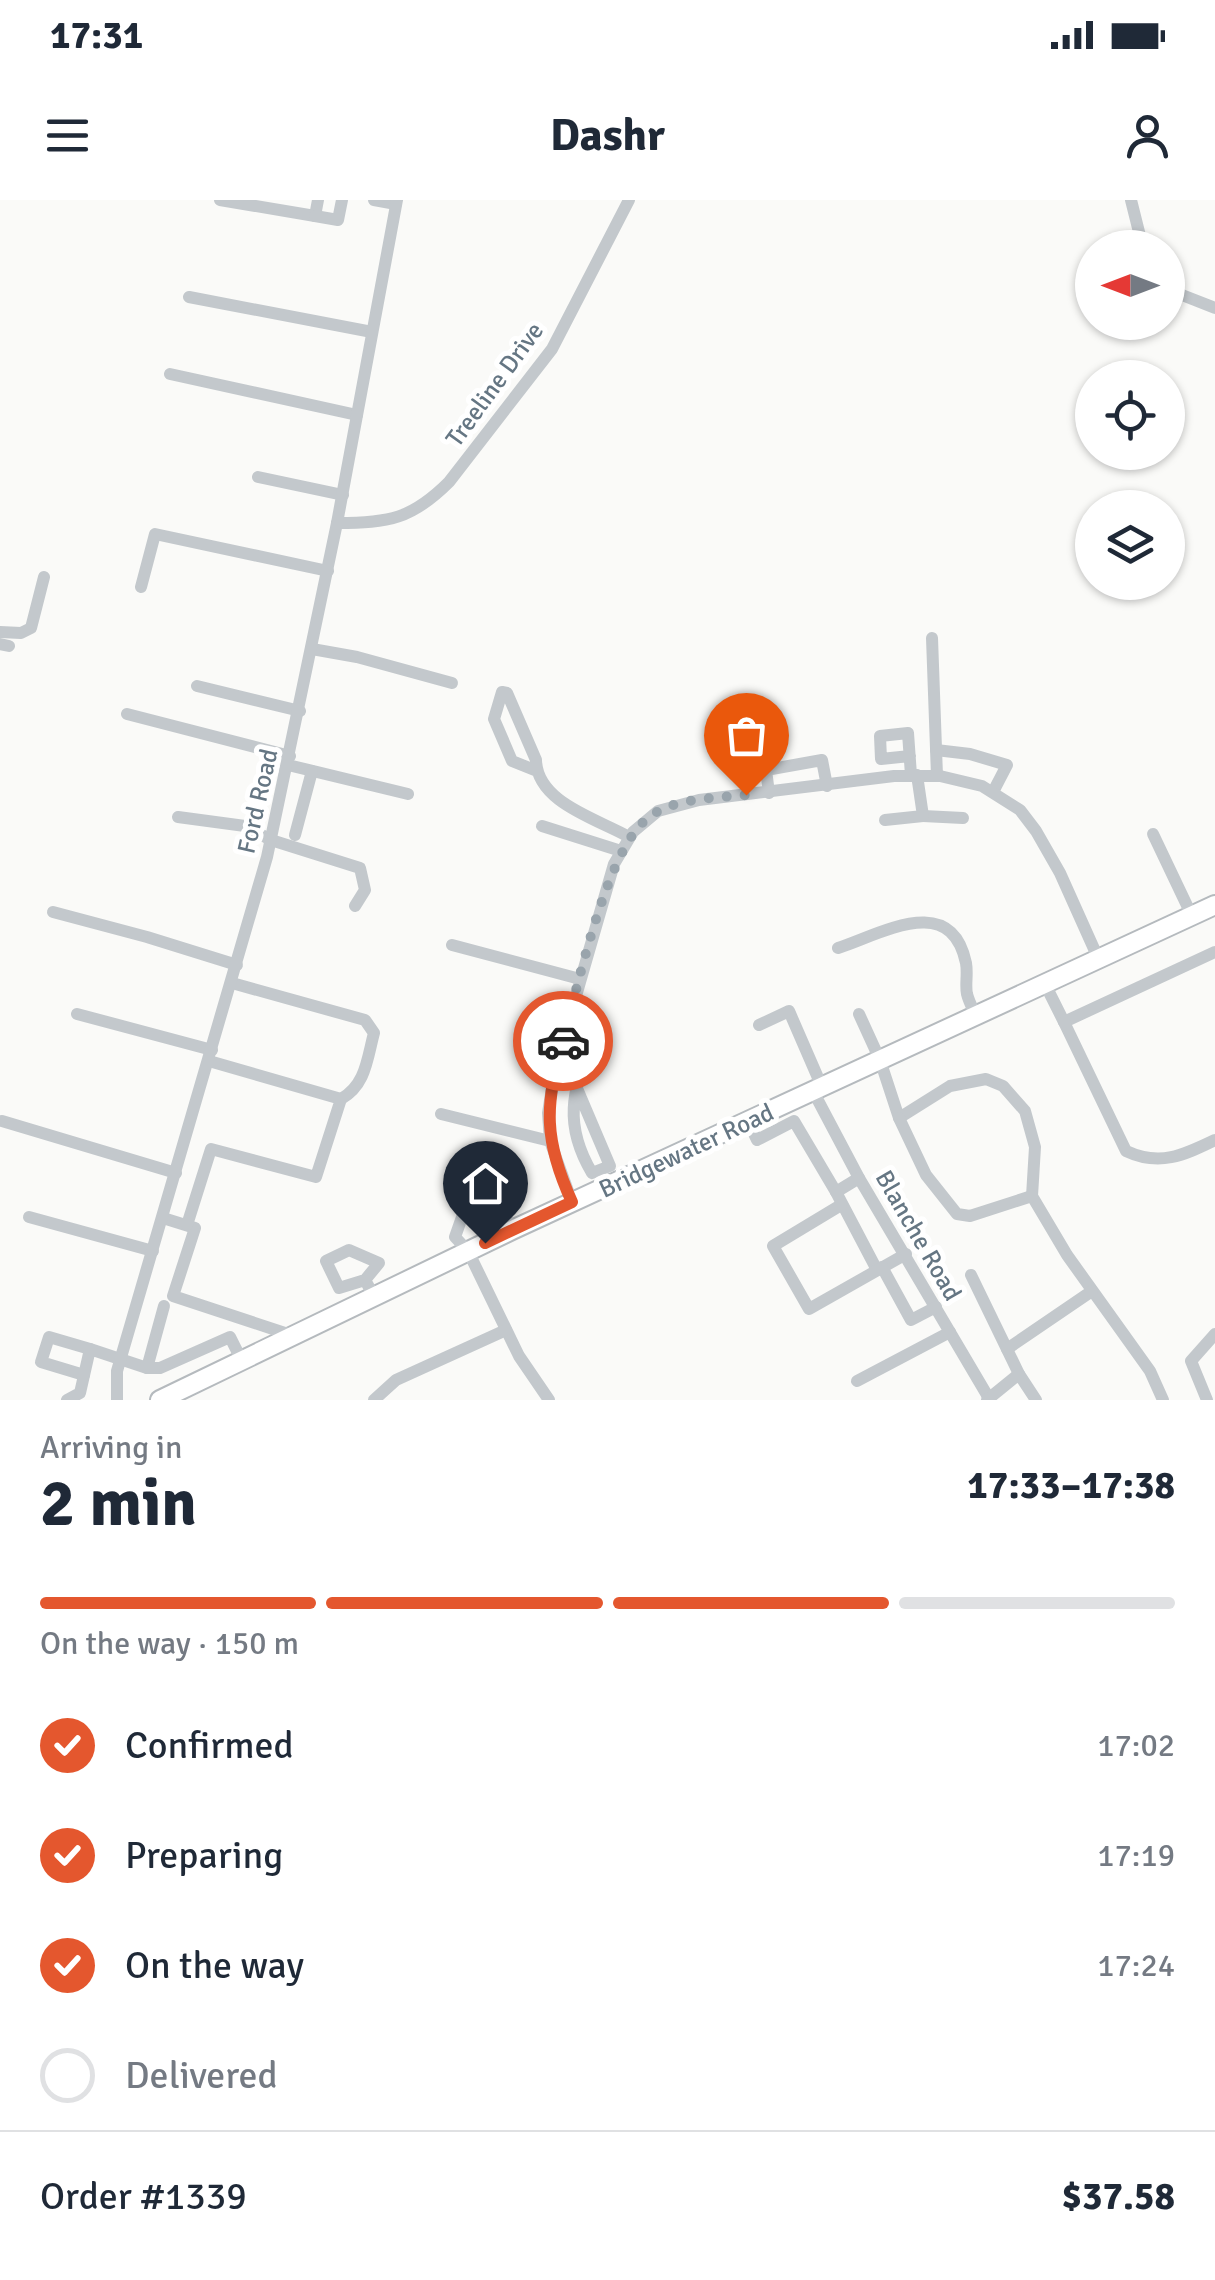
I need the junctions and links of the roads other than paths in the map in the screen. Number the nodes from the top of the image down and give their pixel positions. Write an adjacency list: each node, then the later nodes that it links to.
1 (220, 200): 8 (street)
2 (318, 200): 8 (street)
3 (342, 200): 8 (street)
4 (374, 200): 7 (street)
5 (629, 200): 18 (street, Treeline Drive)
6 (1132, 200): 9 (street)
7 (397, 202): 13 (street, Ford Road)
8 (315, 216)
9 (1139, 230)
10 (1185, 293): 12 (street)
11 (189, 297): 13 (street)
12 (1215, 308)
13 (372, 332): 15 (street, Ford Road)
14 (170, 374): 15 (street)
15 (357, 415): 17 (street, Ford Road)
16 (258, 477): 17 (street)
17 (342, 495): 18 (street, Ford Road)
18 (338, 524): 19 (street, Ford Road)
19 (328, 571): 21 (street); 24 (street, Ford Road)
20 (44, 577): 22 (street)
21 (141, 587)
22 (0, 632)
23 (932, 638): 29 (street)
24 (312, 649): 25 (street); 27 (street, Ford Road)
25 (452, 683)
26 (196, 686): 27 (street)
27 (300, 710): 31 (street, Ford Road)
28 (127, 714): 31 (street)
29 (936, 750): 35 (street); 37 (street)
30 (910, 756): 34 (street)
31 (289, 760): 32 (street); 48 (street, Ford Road)
32 (312, 771): 39 (street); 46 (street)
33 (536, 771): 33 (street); 47 (street)
34 (914, 775): 35 (street); 36 (street); 40 (street)
35 (936, 776): 37 (street)
36 (827, 786): 38 (street); 38 (street)
37 (993, 792): 57 (street)
38 (768, 793): 47 (street)
39 (408, 794)
40 (922, 816): 42 (street); 43 (street)
41 (178, 817): 48 (street)
42 (963, 818)
43 (885, 820)
44 (542, 826): 49 (street)
45 (1153, 834): 53 (street)
46 (295, 835)
47 (629, 838): 49 (street)
48 (271, 840): 51 (street); 58 (street, Ford Road)
49 (620, 851): 59 (street)
50 (1215, 905): 53 (main road, Bridgewater Road)
51 (355, 906)
52 (53, 912): 58 (street)
53 (1192, 916): 57 (main road, Bridgewater Road)
54 (452, 945): 59 (street)
55 (838, 948): 64 (street)
56 (1215, 952): 65 (street)
57 (1099, 960): 61 (main road, Bridgewater Road)
58 (237, 965): 60 (street, Ford Road)
59 (580, 979): 67 (street)
60 (232, 983): 68 (street, Ford Road); 72 (street)
61 (1045, 984): 64 (main road, Bridgewater Road); 65 (street)
62 (77, 1014): 68 (street)
63 (859, 1014): 69 (street)
64 (976, 1016): 69 (main road, Bridgewater Road)
65 (1064, 1022): 77 (street)
66 (759, 1025): 71 (street, Blanche Road)
67 (566, 1032): 70 (street); 78 (street)
68 (210, 1056): 72 (street); 79 (street, Ford Road)
69 (880, 1060): 71 (main road, Bridgewater Road); 74 (street)
70 (576, 1086): 70 (street)
71 (818, 1088): 76 (main road, Bridgewater Road); 80 (street, Blanche Road)
72 (341, 1099): 86 (street)
73 (441, 1114): 78 (street)
74 (899, 1118): 81 (street); 81 (street)
75 (2, 1121): 79 (street)
76 (748, 1121): 82 (street); 83 (main road, Bridgewater Road)
77 (1215, 1140)
78 (550, 1141): 83 (street)
79 (176, 1173): 85 (street, Ford Road)
80 (860, 1178): 82 (street); 90 (street, Blanche Road)
81 (1032, 1196): 94 (street)
82 (838, 1198): 91 (street); 91 (street)
83 (572, 1202): 87 (main road, Bridgewater Road)
84 (30, 1216): 88 (street)
85 (163, 1218): 86 (street); 88 (street, Ford Road)
86 (187, 1225): 101 (street)
87 (512, 1230): 89 (main road, Bridgewater Road); 89 (street)
88 (153, 1251): 104 (street, Ford Road)
89 (468, 1252): 95 (main road, Bridgewater Road); 98 (street)
90 (906, 1254): 91 (street); 97 (street, Blanche Road)
91 (879, 1268): 97 (street)
92 (971, 1275): 103 (street)
93 (365, 1280): 95 (street)
94 (1092, 1291): 103 (street); 117 (street)
95 (375, 1298): 101 (main road, Bridgewater Road)
96 (164, 1306): 106 (street)
97 (936, 1307): 99 (street, Blanche Road)
98 (506, 1330): 113 (street); 114 (street)
99 (950, 1332): 109 (street); 115 (street, Blanche Road)
100 (1215, 1334): 118 (street)
101 (295, 1336): 105 (main road, Bridgewater Road)
102 (90, 1349): 104 (street); 108 (street); 108 (street)
103 (1007, 1349): 107 (street)
104 (121, 1358): 106 (street); 111 (street, Ford Road)
105 (242, 1362): 106 (street); 112 (main road, Bridgewater Road)
106 (147, 1368)
107 (1019, 1374): 115 (street); 116 (street)
108 (84, 1375): 110 (street)
109 (857, 1382)
110 (67, 1400)
111 (117, 1400)
112 (160, 1400)
113 (374, 1400)
114 (550, 1400)
115 (988, 1400)
116 (1036, 1400)
117 (1163, 1400)
118 (1207, 1400)

